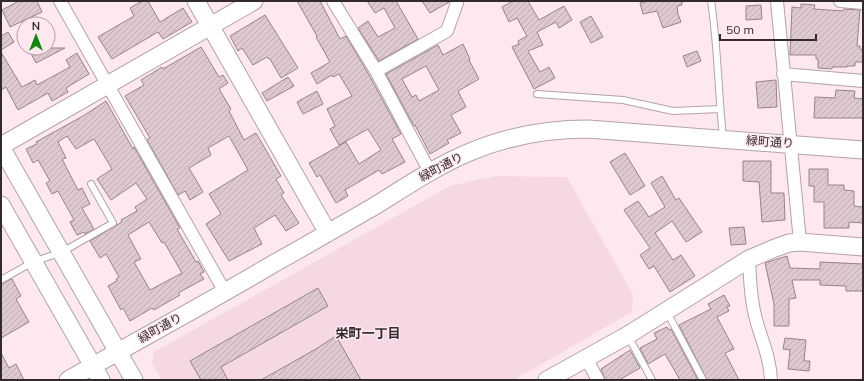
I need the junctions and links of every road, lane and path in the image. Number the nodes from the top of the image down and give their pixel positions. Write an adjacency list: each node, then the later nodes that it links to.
1 (60, 1): 14 (street)
2 (196, 1): 10 (street)
3 (254, 1): 10 (street)
4 (333, 1): 11 (street)
5 (456, 1): 11 (street)
6 (711, 1): 16 (lane)
7 (777, 1): 12 (street)
8 (840, 1): 9 (street)
9 (863, 3)
10 (211, 26): 14 (street); 24 (street)
11 (376, 71): 21 (street)
12 (783, 74): 13 (street); 18 (street)
13 (863, 81)
14 (108, 84): 19 (street); 31 (street)
15 (536, 94): 16 (lane)
16 (720, 109): 17 (lane)
17 (723, 139): 18 (street, 緑町通り); 21 (street, 緑町通り)
18 (790, 144): 20 (street, 緑町通り); 25 (street)
19 (1, 146): 27 (street)
20 (863, 150)
21 (430, 172): 24 (street, 緑町通り)
22 (92, 184): 27 (lane)
23 (1, 205): 29 (street)
24 (328, 233): 31 (street, 緑町通り)
25 (800, 242): 26 (street); 28 (street)
26 (863, 247)
27 (62, 252): 29 (lane); 34 (street)
28 (749, 259): 32 (street); 43 (street)
29 (33, 262): 30 (lane); 36 (street)
30 (1, 280)
31 (225, 292): 34 (street, 緑町通り)
32 (667, 312): 33 (street); 42 (lane)
33 (628, 335): 35 (street); 41 (lane)
34 (118, 351): 36 (street, 緑町通り); 38 (street)
35 (586, 358): 39 (street); 40 (street)
36 (97, 373): 37 (street, 緑町通り)
37 (68, 380)
38 (134, 380)
39 (547, 380)
40 (598, 380)
41 (652, 380)
42 (703, 380)
43 (771, 380)

